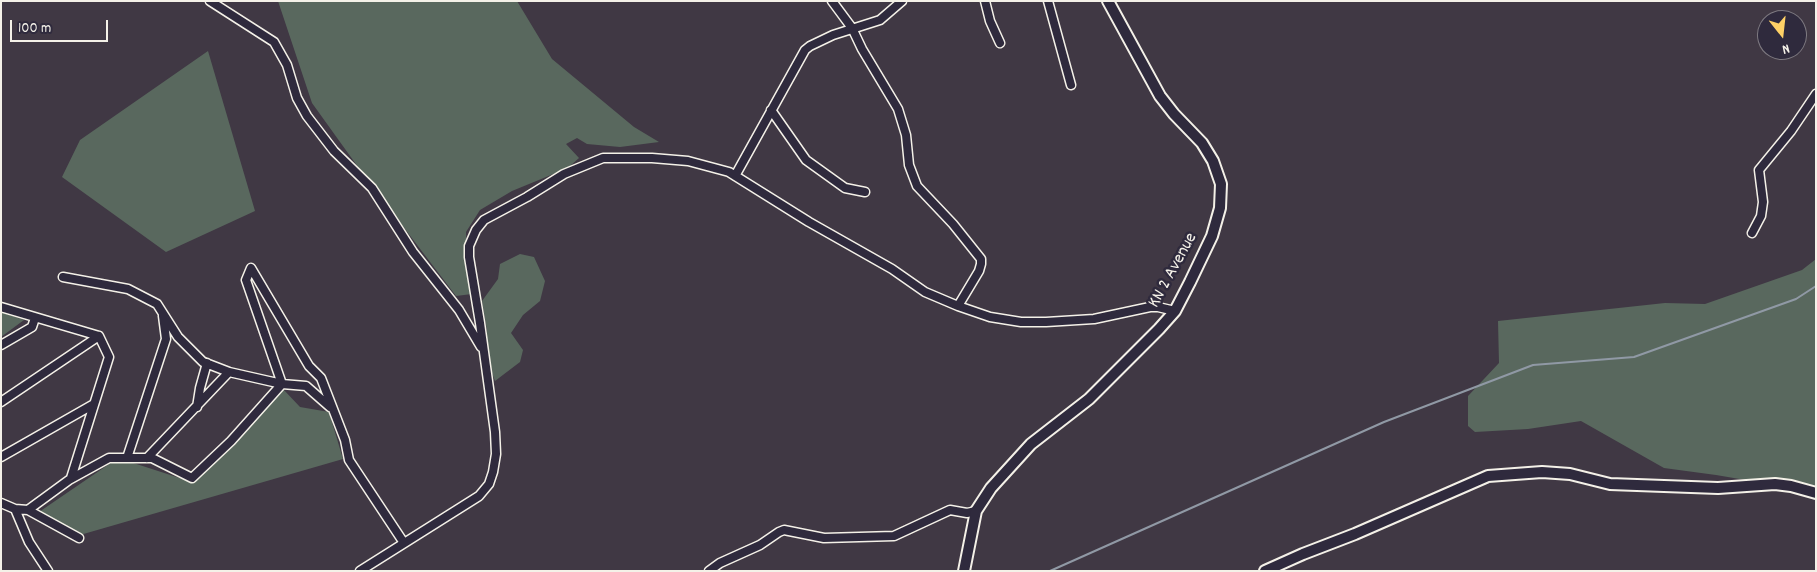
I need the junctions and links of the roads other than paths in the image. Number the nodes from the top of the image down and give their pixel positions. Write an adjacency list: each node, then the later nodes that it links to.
1 (210, 1): 23 (street)
2 (832, 1): 7 (street)
3 (902, 1): 7 (street)
4 (985, 1): 8 (street)
5 (1048, 1): 9 (street)
6 (1108, 1): 18 (main road, KN 2 Avenue)
7 (852, 28): 11 (street); 16 (street)
8 (1000, 43)
9 (1071, 85)
10 (1816, 94): 14 (street)
11 (771, 110): 12 (street); 13 (street)
12 (735, 176): 16 (street); 23 (street)
13 (865, 192)
14 (1752, 233)
15 (63, 277): 19 (street)
16 (958, 306): 18 (street)
17 (1, 307): 21 (street)
18 (1174, 311): 39 (main road, KN 2 Avenue)
19 (163, 313): 24 (street); 32 (street)
20 (34, 321): 22 (street)
21 (99, 336): 27 (street); 28 (street)
22 (1, 345)
23 (484, 351): 41 (street)
24 (206, 363): 25 (street); 29 (street)
25 (229, 372): 26 (street); 29 (street)
26 (282, 384): 30 (street); 30 (street); 33 (street)
27 (1, 402)
28 (94, 404): 31 (street); 34 (street)
29 (197, 407): 33 (street)
30 (332, 408): 41 (street)
31 (1, 457)
32 (127, 458): 33 (street); 34 (street)
33 (147, 458)
34 (72, 478): 38 (street)
35 (1816, 493): 46 (main road)
36 (1, 503): 37 (street)
37 (15, 509): 38 (street); 43 (street)
38 (28, 510): 40 (street)
39 (976, 511): 44 (street); 45 (main road, KN 2 Avenue)
40 (79, 538)
41 (404, 543): 42 (street)
42 (365, 570)
43 (48, 571)
44 (709, 571)
45 (964, 571)
46 (1264, 571)

